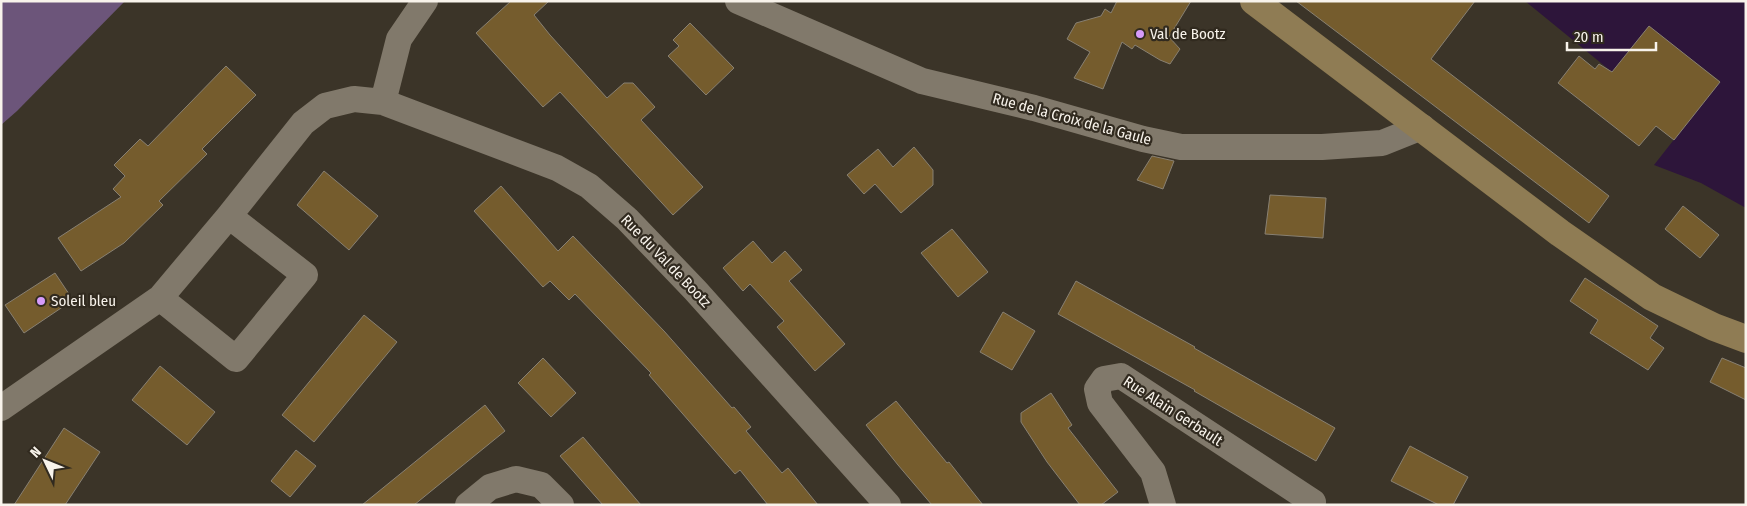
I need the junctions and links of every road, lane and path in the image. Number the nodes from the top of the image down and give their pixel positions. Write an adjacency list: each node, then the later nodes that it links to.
1 (425, 1): 4 (street)
2 (738, 1): 5 (street, Rue de la Croix de la Gaule)
3 (1254, 1): 5 (main road)
4 (382, 102): 6 (street); 13 (street, Rue du Val de Bootz)
5 (1422, 127): 8 (main road)
6 (229, 216): 7 (street); 7 (street)
7 (160, 298): 9 (street)
8 (1746, 339)
9 (1, 408)
10 (1316, 504): 14 (street, Rue Alain Gerbault); 15 (street, Rue Alain Gerbault)
11 (468, 505): 12 (street)
12 (561, 505)
13 (888, 505)
14 (1163, 505)
15 (1282, 505)

